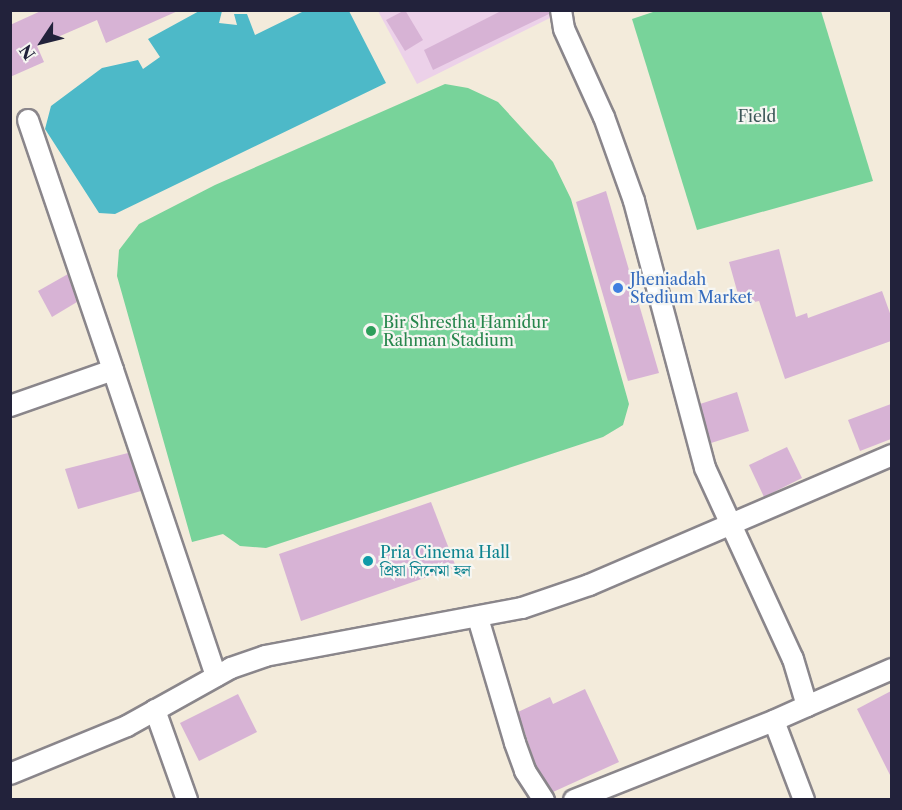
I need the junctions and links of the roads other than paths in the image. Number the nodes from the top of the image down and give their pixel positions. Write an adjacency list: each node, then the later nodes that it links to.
1 (561, 10): 6 (street)
2 (28, 120): 3 (street)
3 (113, 370): 4 (street); 9 (street)
4 (10, 406)
5 (891, 455): 6 (street)
6 (732, 523): 7 (street); 10 (street)
7 (478, 618): 9 (street); 15 (street)
8 (891, 669): 10 (street)
9 (216, 676): 11 (street)
10 (807, 706): 12 (street)
11 (155, 710): 13 (street); 14 (street)
12 (774, 721): 16 (street); 17 (street)
13 (10, 774)
14 (187, 800)
15 (544, 800)
16 (573, 800)
17 (804, 800)

